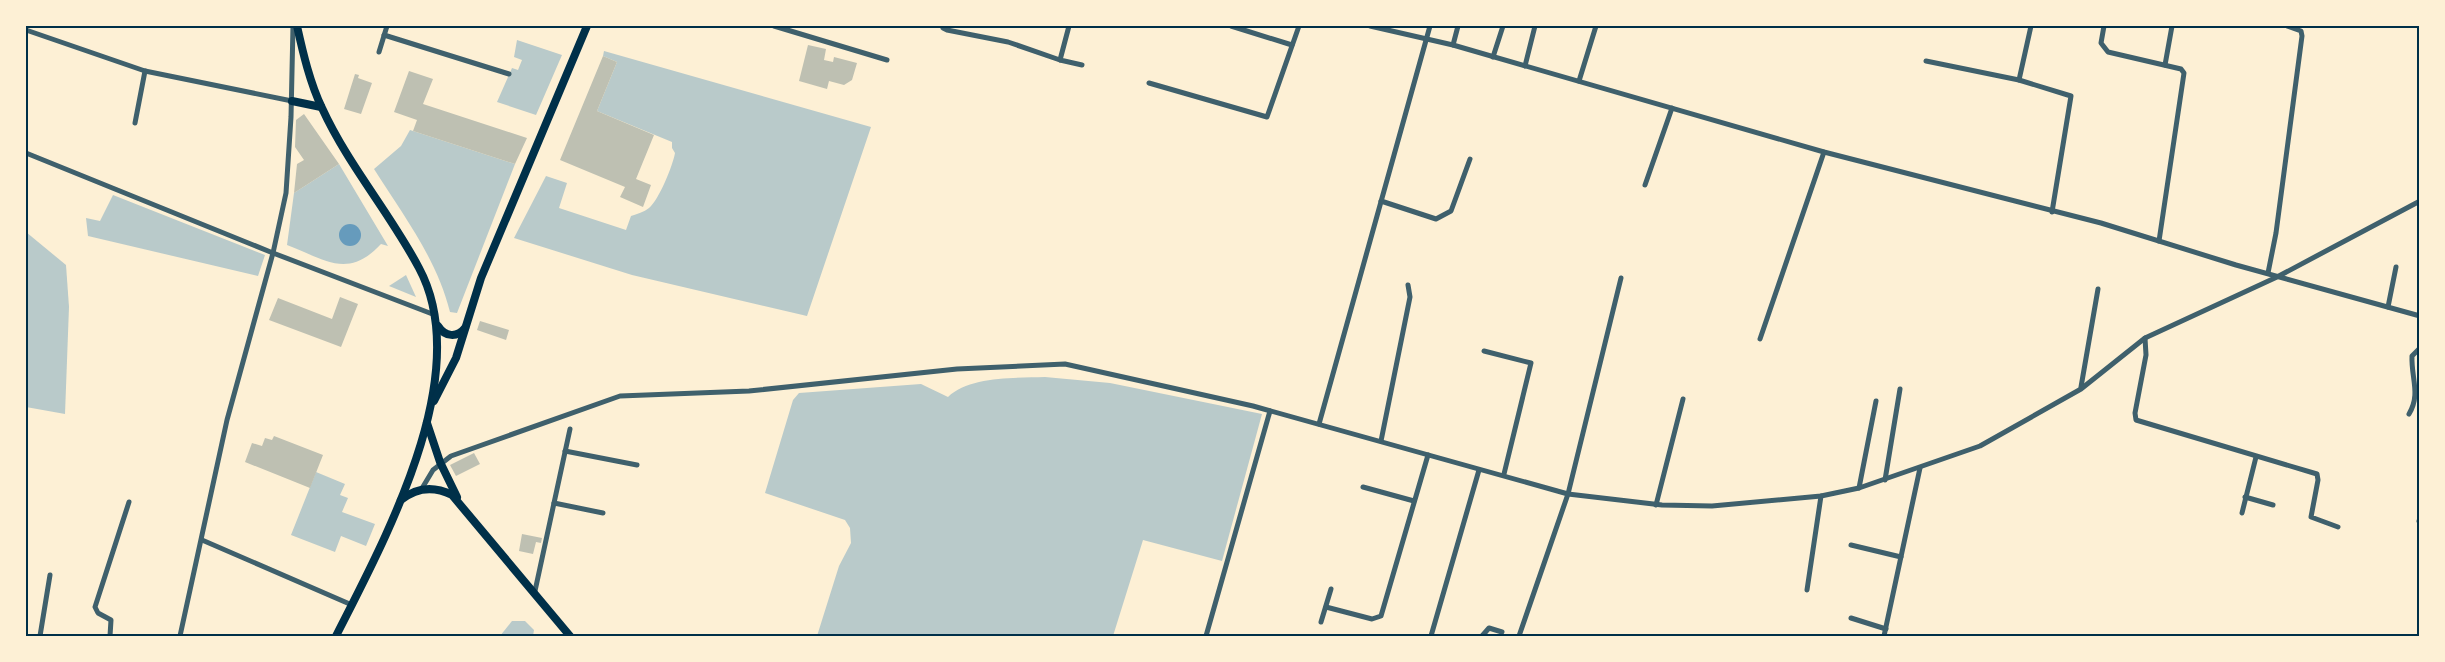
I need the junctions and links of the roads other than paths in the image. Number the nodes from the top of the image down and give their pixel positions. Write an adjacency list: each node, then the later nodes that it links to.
1 (295, 26): 37 (street); 38 (main road)
2 (387, 26): 20 (street)
3 (587, 26): 60 (main road)
4 (774, 26): 26 (street)
5 (944, 26): 27 (street)
6 (1069, 26): 27 (street)
7 (1231, 26): 22 (street)
8 (1299, 26): 22 (street)
9 (1370, 26): 21 (street)
10 (1430, 26): 21 (street)
11 (1458, 26): 23 (street)
12 (1503, 26): 25 (street)
13 (1535, 26): 31 (street)
14 (1596, 26): 35 (street)
15 (2031, 26): 34 (street)
16 (2104, 26): 30 (street)
17 (2172, 26): 30 (street)
18 (2287, 26): 51 (street)
19 (26, 30): 32 (street)
20 (384, 34): 24 (street); 33 (street)
21 (1426, 38): 23 (street); 45 (street)
22 (1292, 45): 36 (street)
23 (1453, 45): 25 (street)
24 (379, 52)
25 (1493, 57): 31 (street)
26 (887, 60)
27 (1060, 60): 29 (street)
28 (1926, 61): 34 (street)
29 (1082, 65)
30 (2165, 65): 48 (street)
31 (1525, 66): 35 (street)
32 (145, 71): 37 (street); 40 (street)
33 (509, 74)
34 (2019, 80): 47 (street)
35 (1579, 81): 39 (street)
36 (1149, 83)
37 (292, 101): 38 (main road); 49 (street)
38 (321, 107): 57 (main road)
39 (1672, 108): 41 (street); 44 (street)
40 (135, 123)
41 (1824, 152): 47 (street); 62 (street)
42 (26, 153): 49 (street)
43 (1470, 159): 45 (street)
44 (1645, 185)
45 (1381, 201): 73 (street)
46 (2420, 201): 52 (street)
47 (2052, 212): 48 (street)
48 (2158, 241): 51 (street)
49 (273, 253): 57 (street); 101 (street)
50 (2396, 267): 56 (street)
51 (2268, 273): 52 (street)
52 (2277, 277): 56 (street); 61 (street)
53 (1621, 278): 88 (street)
54 (1408, 285): 75 (street)
55 (2098, 289): 65 (street)
56 (2388, 307): 58 (street)
57 (437, 315): 59 (main road)
58 (2420, 316)
59 (438, 325): 60 (main road); 69 (main road)
60 (466, 327): 69 (main road)
61 (2145, 338): 65 (street); 78 (street)
62 (1760, 339)
63 (2420, 348): 71 (street)
64 (1484, 351): 83 (street)
65 (2081, 388): 81 (street)
66 (1900, 389): 84 (street)
67 (1683, 399): 96 (street)
68 (1876, 400): 86 (street)
69 (430, 406): 72 (main road)
70 (1270, 411): 73 (street); 79 (street); 119 (street)
71 (2409, 414)
72 (427, 423): 79 (main road); 91 (main road)
73 (1319, 424): 75 (street)
74 (570, 429): 76 (street)
75 (1381, 441): 77 (street)
76 (565, 451): 80 (street); 94 (street)
77 (1428, 455): 82 (street); 92 (street)
78 (2256, 457): 90 (street); 100 (street)
79 (440, 462): 87 (street); 95 (main road)
80 (637, 465)
81 (1920, 468): 84 (street); 103 (street)
82 (1479, 470): 83 (street); 120 (street)
83 (1504, 474): 88 (street)
84 (1885, 480): 86 (street)
85 (1363, 487): 92 (street)
86 (1859, 488): 89 (street)
87 (421, 490): 91 (main road); 95 (main road)
88 (1568, 494): 96 (street); 122 (street)
89 (1821, 496): 96 (street); 106 (street)
90 (2245, 497): 97 (street); 99 (street)
91 (401, 500): 108 (main road)
92 (1414, 501): 109 (street)
93 (129, 502): 115 (street)
94 (554, 503): 98 (street); 107 (street)
95 (461, 504): 107 (main road)
96 (1656, 505)
97 (2273, 505)
98 (603, 513)
99 (2242, 513)
100 (2338, 527)
101 (202, 540): 108 (street); 116 (street)
102 (1851, 545): 103 (street)
103 (1901, 557): 112 (street)
104 (50, 575): 114 (street)
105 (1331, 589): 109 (street)
106 (1807, 590)
107 (535, 591): 118 (main road)
108 (352, 605): 117 (main road)
109 (1326, 607): 111 (street)
110 (1851, 618): 112 (street)
111 (1321, 622)
112 (1886, 628): 123 (street)
113 (1502, 632): 121 (street)
114 (40, 636)
115 (110, 636)
116 (180, 636)
117 (336, 636)
118 (570, 636)
119 (1206, 636)
120 (1431, 636)
121 (1482, 636)
122 (1519, 636)
123 (1884, 636)

